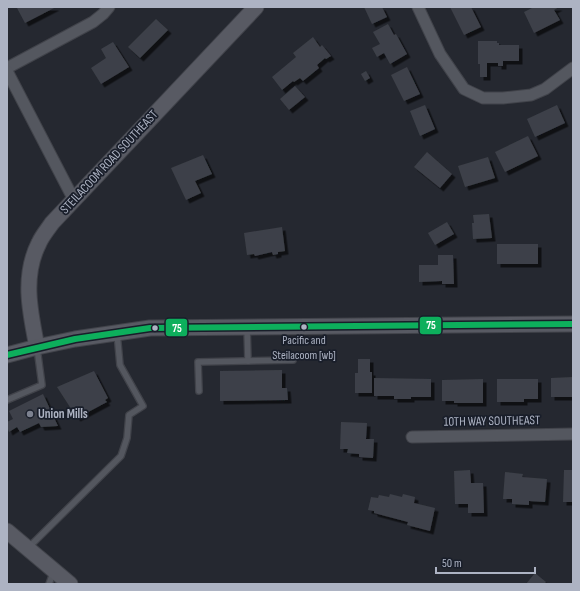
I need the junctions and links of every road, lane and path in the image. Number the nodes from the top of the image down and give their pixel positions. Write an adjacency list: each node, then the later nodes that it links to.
1 (109, 7): 5 (street)
2 (256, 7): 6 (main road, STEILACOOM ROAD SOUTHEAST)
3 (418, 7): 4 (street)
4 (573, 68)
5 (7, 69): 6 (street)
6 (74, 200): 10 (main road, STEILACOOM ROAD SOUTHEAST)
7 (573, 324): 8 (main road)
8 (247, 327): 9 (main road); 13 (lane)
9 (116, 332): 10 (main road); 19 (lane)
10 (36, 347): 11 (main road); 15 (lane)
11 (7, 355)
12 (293, 360): 13 (lane)
13 (248, 361): 14 (lane)
14 (199, 391)
15 (7, 400)
16 (573, 434): 17 (street, 10TH WAY SOUTHEAST)
17 (412, 436)
18 (7, 531): 19 (main road)
19 (28, 548): 20 (main road)
20 (52, 577): 21 (main road)
21 (70, 584)

